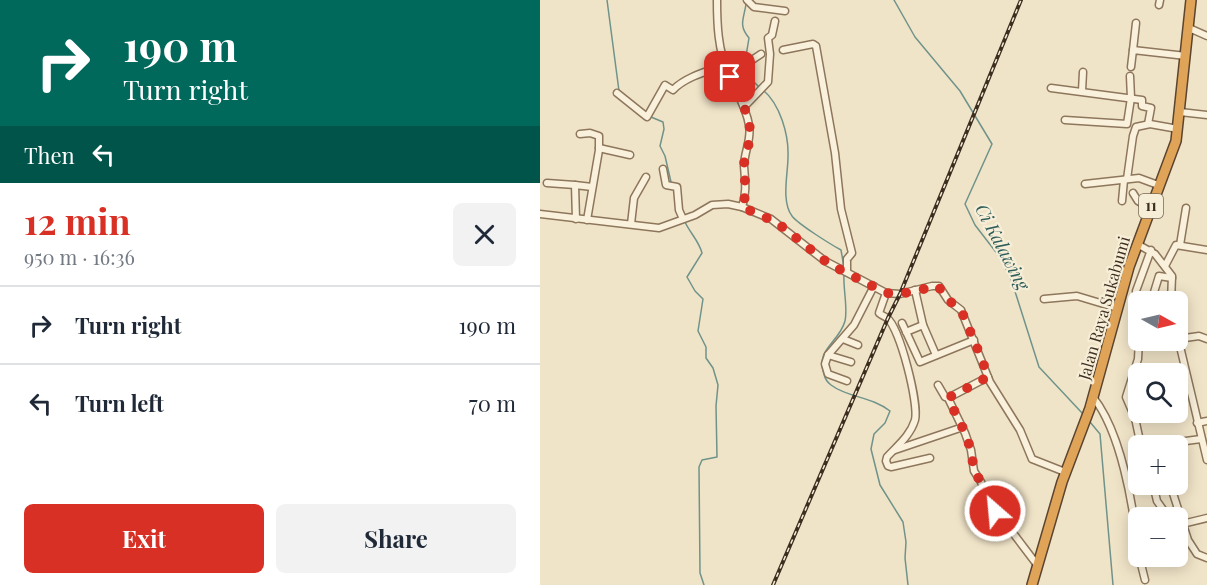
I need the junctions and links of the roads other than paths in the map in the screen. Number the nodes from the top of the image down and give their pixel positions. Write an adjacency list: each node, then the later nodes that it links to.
1 (717, 0): 13 (street)
2 (747, 0): 4 (street)
3 (1191, 0): 7 (highway, Jalan Raya Sukabumi / 11)
4 (785, 11)
5 (775, 21): 21 (street)
6 (1136, 23): 10 (street)
7 (1189, 28): 8 (street); 12 (highway, Jalan Raya Sukabumi / 11)
8 (1207, 36)
9 (783, 50): 53 (street)
10 (1133, 50): 12 (street); 14 (street)
11 (761, 54): 13 (street)
12 (1186, 56): 22 (highway, Jalan Raya Sukabumi / 11)
13 (725, 64): 19 (street); 21 (street)
14 (1131, 67)
15 (1083, 72): 18 (street)
16 (1130, 76): 20 (street)
17 (1051, 88): 18 (street)
18 (1082, 91): 20 (street)
19 (617, 93)
20 (1131, 98): 24 (street); 25 (street)
21 (744, 107): 40 (street)
22 (1180, 112): 23 (street); 26 (highway, Jalan Raya Sukabumi / 11)
23 (1207, 115)
24 (1065, 120)
25 (1148, 124): 26 (street); 32 (street)
26 (1178, 129): 36 (highway, Jalan Raya Sukabumi / 11)
27 (580, 134): 28 (street)
28 (599, 148): 29 (street); 37 (street)
29 (630, 155)
30 (663, 169): 45 (street)
31 (646, 177): 47 (street)
32 (1125, 179): 34 (street); 36 (street); 39 (street)
33 (547, 183): 35 (street)
34 (1085, 184)
35 (575, 185): 37 (street); 44 (street)
36 (1158, 185): 41 (highway, Jalan Raya Sukabumi / 11)
37 (592, 187): 46 (street)
38 (1133, 193): 41 (street)
39 (1122, 201)
40 (742, 207): 45 (street); 53 (street)
41 (1150, 208): 48 (highway, Jalan Raya Sukabumi / 11)
42 (1186, 208): 49 (street)
43 (540, 214): 44 (street)
44 (576, 219): 46 (street)
45 (684, 219): 47 (street)
46 (587, 220): 47 (street)
47 (631, 224)
48 (1137, 244): 50 (street); 62 (highway, Jalan Raya Sukabumi / 11)
49 (1180, 245): 51 (street); 52 (street)
50 (1150, 250): 52 (street); 57 (street)
51 (1207, 250)
52 (1165, 266): 54 (street)
53 (847, 272): 55 (street)
54 (1172, 278): 58 (street); 59 (street)
55 (874, 286): 60 (street); 67 (street)
56 (915, 290): 60 (street); 64 (street); 69 (street)
57 (1136, 291)
58 (1154, 291)
59 (1171, 291)
60 (886, 293): 77 (street)
61 (1044, 299): 62 (street)
62 (1117, 308): 82 (highway, Jalan Raya Sukabumi / 11)
63 (902, 323): 65 (street)
64 (923, 325): 65 (street); 74 (street)
65 (906, 332): 76 (street)
66 (1188, 338): 68 (street)
67 (843, 339): 70 (street); 73 (street)
68 (1207, 339)
69 (974, 340): 74 (street); 78 (street)
70 (858, 345)
71 (1138, 351): 86 (street)
72 (1181, 351): 84 (street)
73 (828, 355): 75 (street); 79 (street)
74 (936, 355): 76 (street)
75 (851, 362)
76 (920, 362): 77 (street)
77 (907, 367): 89 (street)
78 (988, 377): 81 (street); 92 (street)
79 (847, 381)
80 (938, 386): 81 (street)
81 (948, 398): 85 (street)
82 (1093, 398): 92 (highway, Jalan Raya Sukabumi / 11); 93 (street)
83 (1207, 421): 84 (street)
84 (1197, 423): 87 (street)
85 (963, 427): 89 (street); 98 (street)
86 (1138, 435)
87 (1201, 439): 88 (street); 91 (street)
88 (1188, 441)
89 (894, 450): 90 (street)
90 (930, 458)
91 (1207, 460)
92 (1065, 472): 98 (highway, Jalan Raya Sukabumi / 11)
93 (1131, 507)
94 (1207, 518): 95 (street)
95 (1188, 523)
96 (1188, 540): 97 (street)
97 (1207, 558)
98 (1038, 566): 101 (highway, Jalan Raya Sukabumi / 11)
99 (1142, 567): 100 (street)
100 (1145, 580)
101 (1032, 585)

